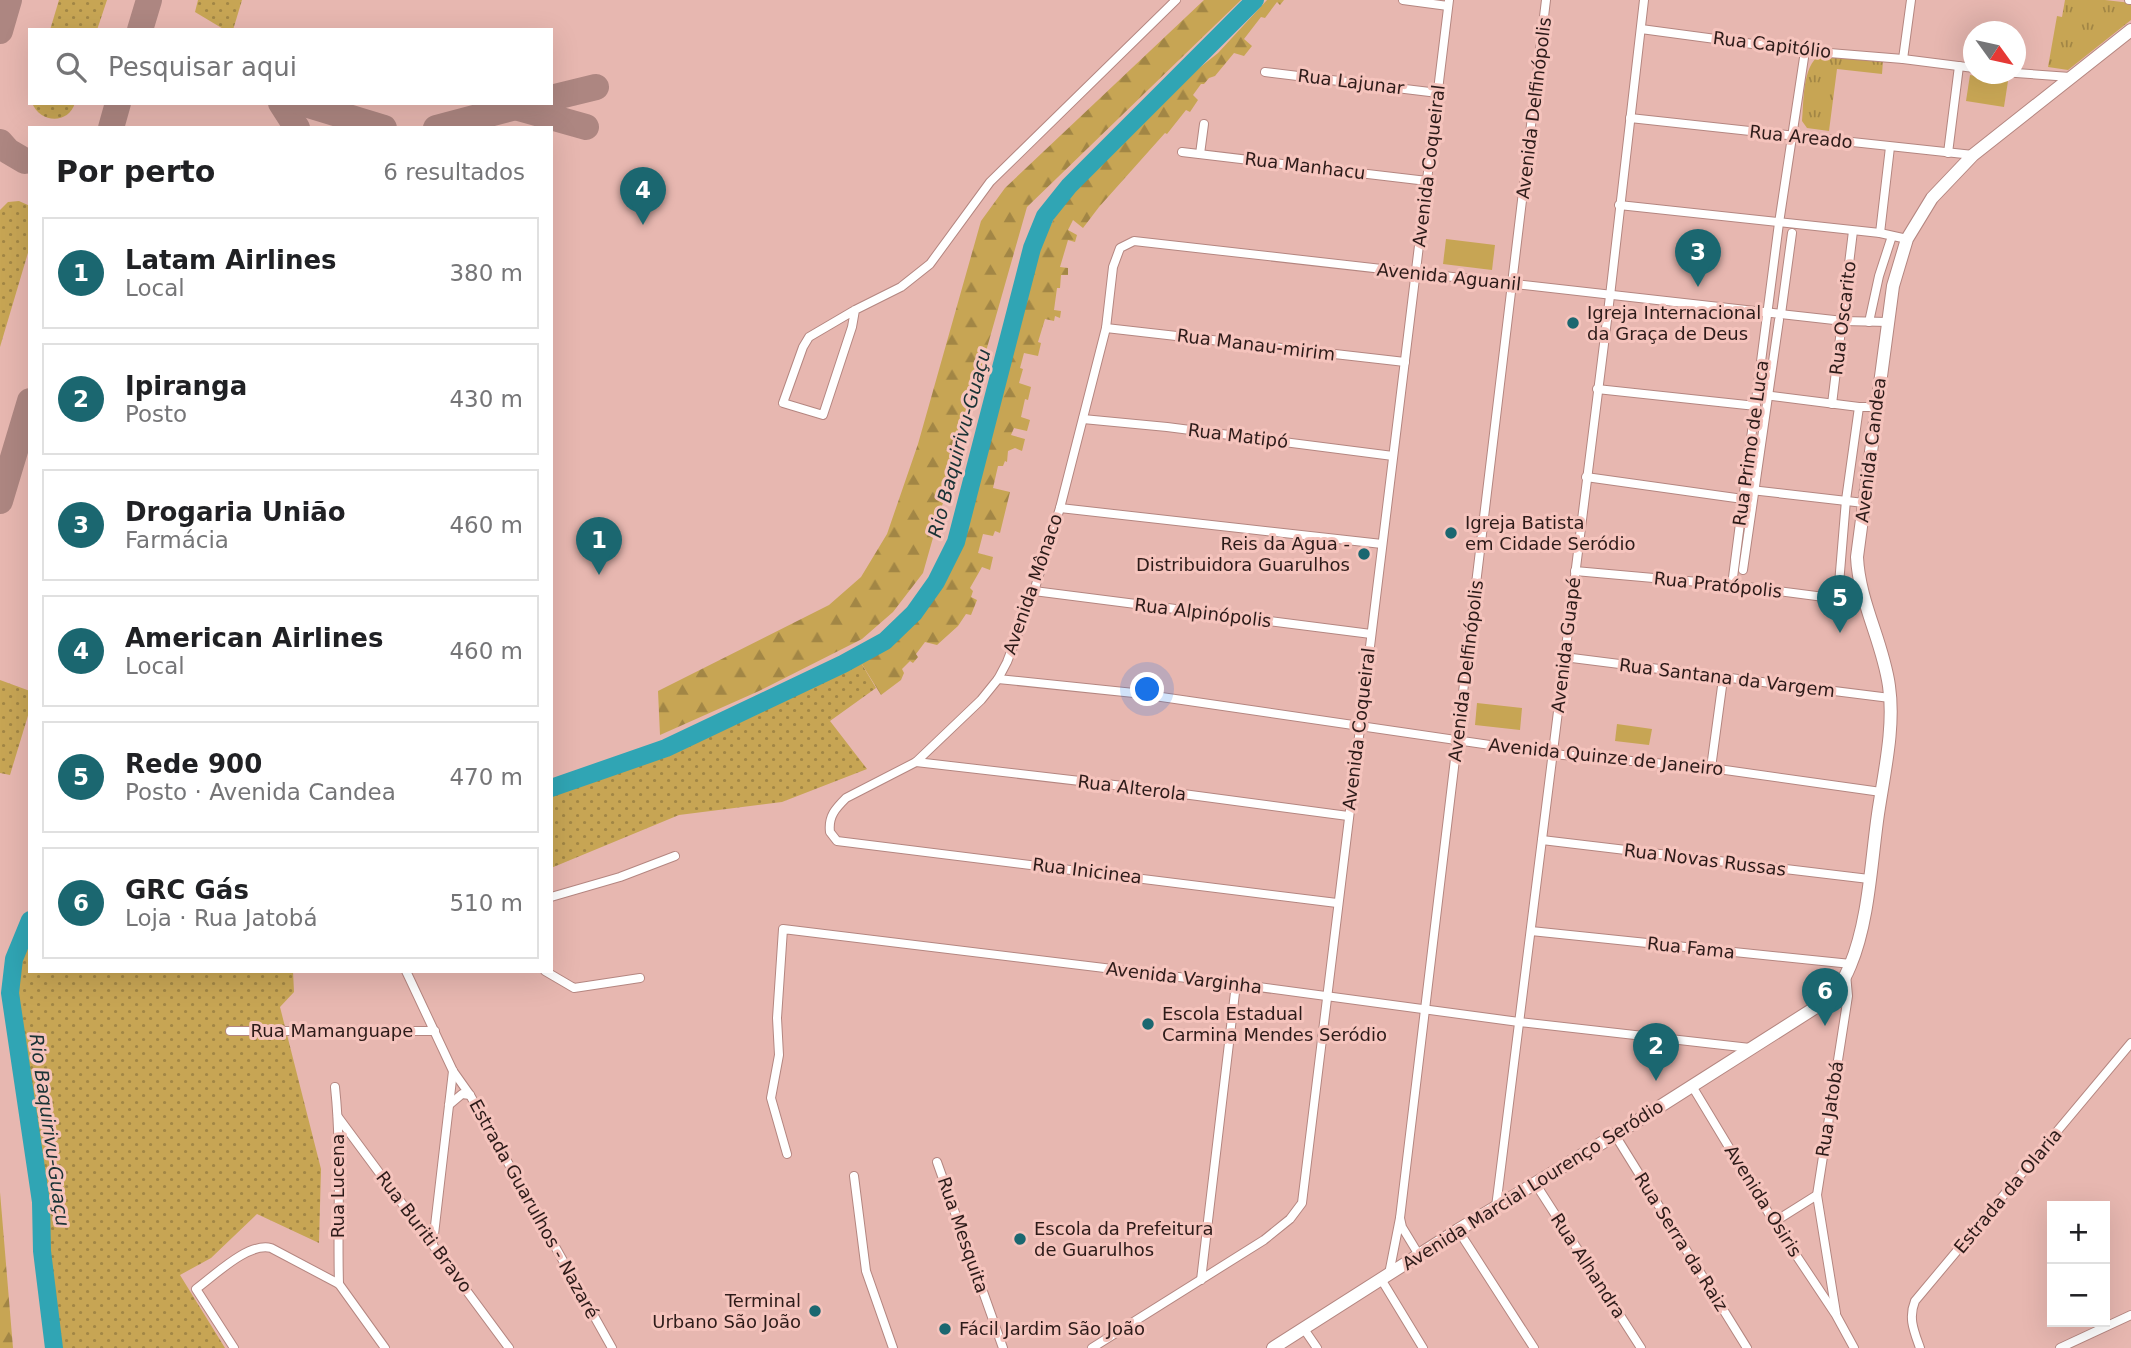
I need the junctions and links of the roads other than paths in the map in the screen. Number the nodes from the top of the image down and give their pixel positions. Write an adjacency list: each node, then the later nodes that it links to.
1 (1176, 0): 37 (street)
2 (1403, 0): 6 (street)
3 (1546, 0): 35 (street, Avenida Delfinópolis)
4 (1644, 0): 7 (street, Avenida Guapé)
5 (1911, 0): 10 (street)
6 (1448, 3): 16 (street, Avenida Coqueiral)
7 (1641, 29): 9 (street, Rua Capitólio); 17 (street, Avenida Guapé)
8 (2131, 30): 15 (main road, Avenida Candea)
9 (1805, 51): 10 (street, Rua Capitólio); 19 (street, Rua Primo de Luca)
10 (1903, 59): 11 (street, Rua Capitólio)
11 (1959, 66): 12 (street, Rua Capitólio); 22 (street)
12 (1963, 67)
13 (1265, 72): 16 (street, Rua Lajunar)
14 (2026, 74): 15 (street)
15 (2070, 77): 24 (main road, Avenida Candea)
16 (1438, 93): 25 (street, Avenida Coqueiral)
17 (1630, 118): 19 (street, Rua Areado); 26 (street, Avenida Guapé)
18 (1204, 124): 23 (street)
19 (1793, 137): 20 (street, Rua Areado); 27 (street, Rua Primo de Luca)
20 (1890, 147): 22 (street, Rua Areado); 30 (street)
21 (1182, 152): 23 (street, Rua Manhacu)
22 (1948, 153): 24 (street, Rua Areado)
23 (1200, 154): 25 (street, Rua Manhacu)
24 (1973, 155): 32 (main road, Avenida Candea)
25 (1427, 181): 34 (street, Avenida Coqueiral)
26 (1619, 205): 27 (street); 36 (street, Avenida Guapé)
27 (1779, 223): 28 (street); 38 (street, Rua Primo de Luca)
28 (1853, 232): 30 (street); 40 (street, Rua Oscarito)
29 (1792, 233): 39 (street)
30 (1880, 233): 31 (street)
31 (1892, 236): 32 (street); 41 (street)
32 (1907, 239): 42 (main road, Avenida Candea)
33 (1120, 248): 34 (street, Avenida Aguanil); 43 (street, Avenida Mônaco)
34 (1416, 274): 35 (street, Avenida Aguanil); 44 (street, Avenida Coqueiral)
35 (1513, 284): 36 (street, Avenida Aguanil); 73 (street, Avenida Delfinópolis)
36 (1610, 296): 38 (street, Avenida Aguanil); 45 (street, Avenida Guapé)
37 (855, 310): 37 (street)
38 (1768, 312): 39 (street, Avenida Aguanil); 46 (street, Rua Primo de Luca)
39 (1780, 317): 40 (street, Avenida Aguanil); 47 (street)
40 (1843, 321): 41 (street, Avenida Aguanil); 48 (street, Rua Oscarito)
41 (1869, 322): 42 (street, Avenida Aguanil)
42 (1888, 322): 51 (main road, Avenida Candea)
43 (1106, 328): 44 (street, Rua Manau-mirim); 52 (street, Avenida Mônaco)
44 (1405, 362): 53 (street, Avenida Coqueiral)
45 (1597, 388): 49 (street); 54 (street, Avenida Guapé)
46 (1758, 394): 47 (street); 49 (street, Rua Primo de Luca)
47 (1769, 396): 48 (street); 55 (street)
48 (1832, 404): 50 (street)
49 (1756, 406): 56 (street, Rua Primo de Luca)
50 (1859, 407): 51 (street); 57 (street)
51 (1876, 407): 58 (main road, Avenida Candea)
52 (1083, 419): 53 (street, Rua Matipó); 59 (street, Avenida Mônaco)
53 (1393, 456): 60 (street, Avenida Coqueiral)
54 (1586, 477): 56 (street); 62 (street, Avenida Guapé)
55 (1755, 490): 56 (street); 57 (street); 61 (street)
56 (1744, 494): 63 (street, Rua Primo de Luca)
57 (1846, 500): 58 (street); 66 (street)
58 (1864, 503): 65 (main road, Avenida Candea)
59 (1059, 508): 60 (street); 64 (street, Avenida Mônaco)
60 (1382, 544): 67 (street, Avenida Coqueiral)
61 (1744, 570)
62 (1575, 571): 63 (street, Rua Pratópolis); 68 (street, Avenida Guapé)
63 (1732, 585): 66 (street, Rua Pratópolis)
64 (1034, 591): 67 (street, Rua Alpinópolis); 69 (street, Avenida Mônaco)
65 (1861, 593): 66 (street, Rua Pratópolis); 71 (main road, Avenida Candea)
66 (1838, 596)
67 (1371, 634): 72 (street, Avenida Coqueiral)
68 (1564, 657): 70 (street, Rua Santana da Vargem); 74 (street, Avenida Guapé)
69 (998, 679): 72 (street, Avenida Quinze de Janeiro); 75 (street, Avenida Mônaco)
70 (1723, 679): 71 (street, Rua Santana da Vargem); 76 (street)
71 (1890, 698): 77 (main road, Avenida Candea)
72 (1359, 724): 73 (street, Avenida Quinze de Janeiro); 78 (street, Avenida Coqueiral)
73 (1458, 740): 74 (street, Avenida Quinze de Janeiro); 92 (street, Avenida Delfinópolis)
74 (1552, 754): 76 (street, Avenida Quinze de Janeiro); 79 (street, Avenida Guapé)
75 (916, 762): 78 (street, Rua Alterola); 80 (street, Avenida Mônaco)
76 (1711, 768): 77 (street, Avenida Quinze de Janeiro)
77 (1881, 792): 82 (main road, Avenida Candea)
78 (1348, 816): 84 (street, Avenida Coqueiral)
79 (1542, 840): 82 (street, Rua Novas Russas); 85 (street, Avenida Guapé)
80 (837, 841): 84 (street, Rua Inicinea)
81 (676, 856): 83 (street)
82 (1869, 879): 86 (main road, Avenida Candea)
83 (553, 896)
84 (1337, 903): 91 (street, Avenida Coqueiral)
85 (1531, 931): 86 (street, Rua Fama); 93 (street, Avenida Guapé)
86 (1849, 969): 97 (main road, Avenida Marcial Lourenço Seródio); 109 (street, Rua Jatobá)
87 (407, 973): 95 (street, Estrada Guarulhos - Nazaré)
88 (548, 973): 89 (street)
89 (640, 978)
90 (1236, 984): 91 (street, Avenida Varginha); 105 (street, Avenida Varginha); 117 (street)
91 (1326, 996): 92 (street, Avenida Varginha); 117 (street, Avenida Coqueiral)
92 (1425, 1010): 93 (street, Avenida Varginha); 111 (street, Avenida Delfinópolis)
93 (1519, 1022): 97 (street, Avenida Varginha); 110 (street, Avenida Guapé)
94 (230, 1031): 95 (street, Rua Mamanguape)
95 (435, 1031): 98 (street, Estrada Guarulhos - Nazaré)
96 (2131, 1043): 136 (street, Estrada da Olaria)
97 (1753, 1048): 99 (main road, Avenida Marcial Lourenço Seródio)
98 (453, 1071): 101 (street, Estrada Guarulhos - Nazaré); 102 (street)
99 (1692, 1086): 104 (main road, Avenida Marcial Lourenço Seródio); 112 (street, Avenida Osiris)
100 (335, 1087): 103 (street, Rua Lucena)
101 (470, 1095): 102 (street); 125 (street, Estrada Guarulhos - Nazaré)
102 (449, 1105): 114 (street)
103 (338, 1117): 114 (street, Rua Buriti Bravo); 118 (street, Rua Lucena)
104 (1615, 1135): 108 (main road, Avenida Marcial Lourenço Seródio); 134 (street, Rua Serra da Raiz)
105 (787, 1154)
106 (937, 1162): 127 (street, Rua Mesquita)
107 (854, 1176): 126 (street)
108 (1535, 1183): 110 (main road, Avenida Marcial Lourenço Seródio); 133 (street, Rua Alhandra)
109 (1817, 1195): 112 (street); 119 (street, Avenida Osiris)
110 (1496, 1207): 113 (main road, Avenida Marcial Lourenço Seródio)
111 (1400, 1217): 115 (street); 116 (street, Avenida Delfinópolis)
112 (1774, 1222): 119 (street, Avenida Osiris)
113 (1458, 1230): 115 (main road, Avenida Marcial Lourenço Seródio); 132 (street)
114 (433, 1243): 124 (street, Rua Buriti Bravo)
115 (1419, 1255): 116 (main road, Avenida Marcial Lourenço Seródio)
116 (1385, 1276): 121 (main road, Avenida Marcial Lourenço Seródio); 131 (street)
117 (1201, 1280): 128 (street, Avenida Coqueiral)
118 (339, 1284): 122 (street); 123 (street)
119 (1836, 1315): 135 (street, Avenida Osiris)
120 (2131, 1315): 137 (street)
121 (1304, 1329): 129 (main road, Avenida Marcial Lourenço Seródio); 130 (street)
122 (234, 1348)
123 (385, 1348)
124 (509, 1348)
125 (612, 1348)
126 (893, 1348)
127 (1003, 1348)
128 (1091, 1348)
129 (1273, 1348)
130 (1317, 1348)
131 (1423, 1348)
132 (1534, 1348)
133 (1641, 1348)
134 (1747, 1348)
135 (1854, 1348)
136 (1920, 1348)
137 (2060, 1348)

